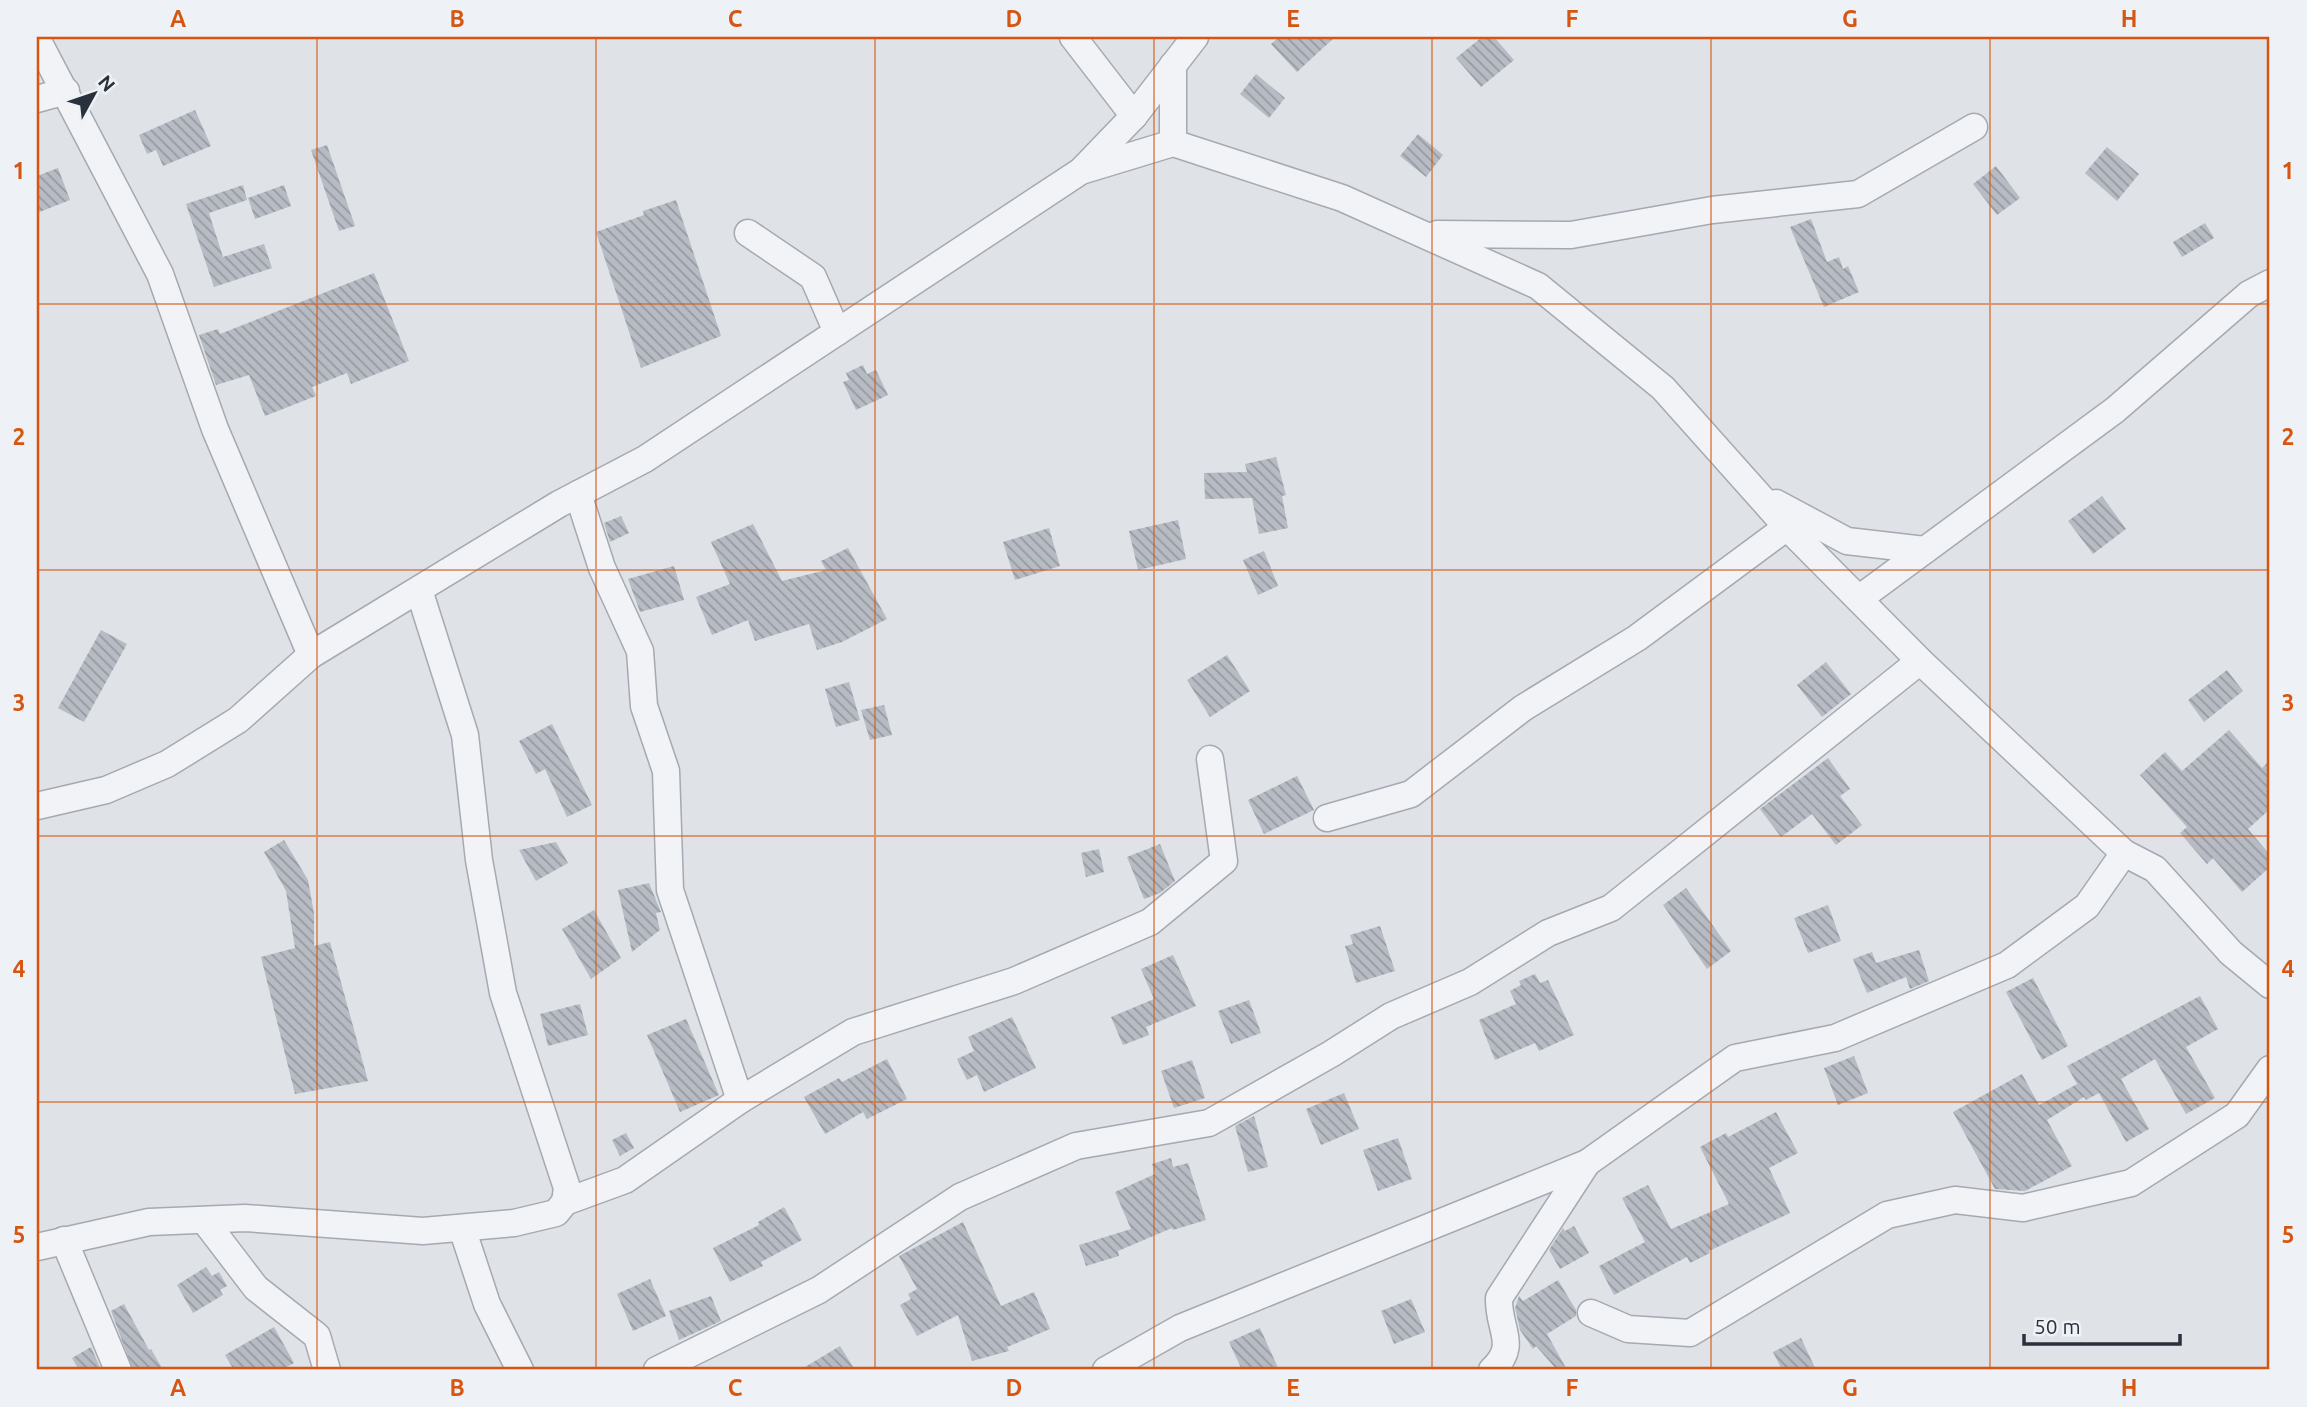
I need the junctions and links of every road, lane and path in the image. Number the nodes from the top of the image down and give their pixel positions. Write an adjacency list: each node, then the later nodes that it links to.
1 (1073, 37): 7 (street)
2 (1195, 37): 4 (street)
3 (37, 39): 5 (street)
4 (1172, 65): 7 (street); 9 (street)
5 (66, 91): 6 (street); 21 (street)
6 (37, 99)
7 (1134, 116): 10 (street)
8 (1973, 127): 12 (street)
9 (1173, 144): 10 (street); 12 (street)
10 (1081, 171): 14 (street)
11 (748, 233): 14 (street)
12 (1428, 234): 15 (street)
13 (2270, 283): 18 (street)
14 (837, 332): 16 (street)
15 (1759, 494): 17 (street); 18 (street)
16 (578, 495): 19 (street); 29 (street)
17 (1787, 527): 20 (street); 25 (street)
18 (1925, 550): 20 (street)
19 (419, 590): 21 (street); 31 (street)
20 (1860, 598): 22 (street)
21 (311, 655): 24 (street)
22 (1920, 661): 26 (street); 40 (street)
23 (1210, 759): 29 (street)
24 (37, 806)
25 (1327, 818)
26 (2124, 853): 27 (street); 30 (street)
27 (2267, 977)
28 (2270, 1069): 36 (street)
29 (740, 1100): 31 (street)
30 (1587, 1163): 41 (street); 42 (street)
31 (565, 1202): 33 (street)
32 (204, 1220): 33 (street); 34 (street); 38 (street)
33 (462, 1228): 39 (street)
34 (64, 1240): 35 (street); 37 (street)
35 (37, 1247)
36 (1591, 1313)
37 (118, 1370)
38 (327, 1370)
39 (520, 1370)
40 (657, 1370)
41 (1106, 1370)
42 (1492, 1370)

